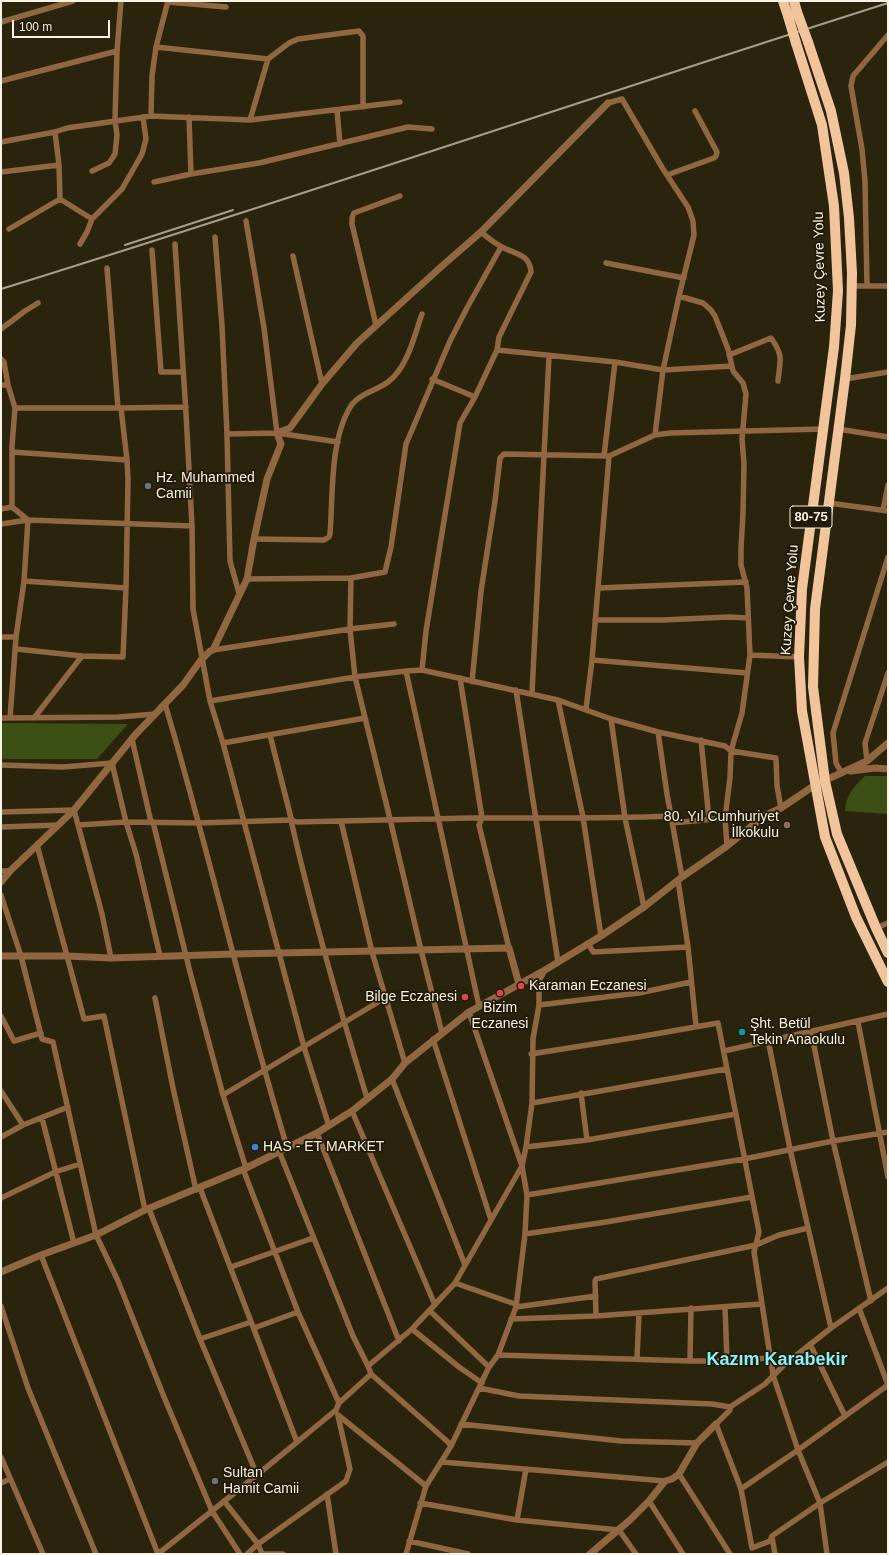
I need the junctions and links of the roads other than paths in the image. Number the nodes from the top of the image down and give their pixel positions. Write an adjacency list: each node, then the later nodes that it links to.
1 (73, 1): 8 (street)
2 (121, 1): 11 (street)
3 (168, 1): 6 (street); 10 (street)
4 (783, 1): 7 (highway, 80-75)
5 (794, 1): 7 (highway, 80-75)
6 (226, 7)
7 (793, 14): 49 (highway, Kuzey Çevre Yolu / 80-75, bridge); 77 (highway, Kuzey Çevre Yolu / 80-75, bridge)
8 (1, 22)
9 (888, 35): 50 (street)
10 (156, 47): 12 (street); 19 (street)
11 (117, 51): 13 (street); 22 (street)
12 (268, 59): 16 (street); 23 (street)
13 (1, 80)
14 (400, 102): 16 (street)
15 (608, 103): 32 (street); 39 (street)
16 (362, 107): 17 (street)
17 (337, 110): 23 (street); 27 (street)
18 (695, 111): 32 (street)
19 (151, 116): 20 (street); 21 (street)
20 (143, 117): 22 (street); 36 (street)
21 (189, 117): 23 (street); 31 (street)
22 (115, 120): 25 (street); 29 (street)
23 (250, 120)
24 (432, 130): 27 (street)
25 (55, 132): 26 (street); 28 (street)
26 (1, 142)
27 (340, 144): 31 (street)
28 (59, 165): 30 (street); 35 (street)
29 (92, 171)
30 (1, 172)
31 (191, 174): 33 (street)
32 (667, 175): 48 (street)
33 (154, 182)
34 (400, 196): 55 (street)
35 (60, 198): 36 (street); 38 (street)
36 (92, 219): 41 (street)
37 (246, 221): 79 (street)
38 (9, 229)
39 (481, 232): 43 (street); 55 (street)
40 (215, 237): 80 (street)
41 (80, 244)
42 (175, 244): 64 (street)
43 (501, 247): 57 (street); 66 (street)
44 (152, 250): 64 (street)
45 (293, 256): 69 (street)
46 (606, 263): 48 (street)
47 (107, 268): 75 (street)
48 (684, 278): 52 (street)
49 (851, 286): 50 (street); 67 (highway, Kuzey Çevre Yolu / 80-75)
50 (867, 286): 51 (street)
51 (888, 286)
52 (680, 296): 58 (street); 63 (street)
53 (38, 303): 56 (street)
54 (422, 314): 83 (street)
55 (376, 326): 69 (street)
56 (1, 329)
57 (497, 350): 59 (street); 72 (street)
58 (729, 355): 62 (street); 68 (street)
59 (549, 356): 61 (street); 85 (street)
60 (1, 359): 71 (street)
61 (615, 362): 63 (street); 86 (street)
62 (732, 366): 63 (street); 78 (street)
63 (663, 370): 81 (street)
64 (183, 372): 73 (street)
65 (888, 372): 67 (street)
66 (432, 378): 72 (street); 99 (street)
67 (846, 379): 76 (highway, Kuzey Çevre Yolu / 80-75)
68 (778, 381)
69 (322, 384): 79 (street)
70 (1, 385): 71 (street)
71 (8, 385): 74 (street)
72 (474, 397): 119 (street)
73 (186, 407): 75 (street); 96 (street)
74 (14, 408): 75 (street); 84 (street)
75 (119, 408): 87 (street)
76 (838, 428): 82 (street); 89 (highway, Kuzey Çevre Yolu / 80-75)
77 (823, 429): 78 (street); 116 (highway, Kuzey Çevre Yolu / 80-75)
78 (742, 430): 81 (street); 102 (street)
79 (277, 433): 80 (street); 83 (street); 97 (street)
80 (227, 434): 105 (street)
81 (655, 435): 86 (street)
82 (888, 437)
83 (338, 442): 97 (street)
84 (12, 452): 87 (street); 90 (street)
85 (543, 455): 86 (street); 125 (street); 127 (street)
86 (606, 456): 104 (street)
87 (127, 460): 94 (street)
88 (888, 485): 92 (street)
89 (829, 503): 92 (street); 150 (highway, Kuzey Çevre Yolu / 80-75)
90 (12, 507): 91 (street); 93 (street)
91 (1, 509)
92 (885, 511)
93 (28, 520): 94 (street); 95 (street); 101 (street)
94 (127, 523): 96 (street); 103 (street)
95 (1, 524)
96 (192, 526): 117 (street)
97 (254, 539): 100 (street)
98 (888, 557): 149 (street)
99 (351, 578): 100 (street); 109 (street)
100 (247, 579): 105 (street)
101 (24, 581): 103 (street); 111 (street)
102 (746, 582): 104 (street); 106 (street)
103 (126, 588): 115 (street)
104 (598, 588): 107 (street)
105 (239, 593): 113 (street)
106 (748, 618): 107 (street); 114 (street)
107 (595, 620): 118 (street)
108 (394, 624): 109 (street)
109 (350, 629): 113 (street); 123 (street)
110 (1, 636): 111 (street)
111 (16, 637): 112 (street)
112 (16, 649): 115 (street); 134 (street)
113 (213, 650): 117 (street)
114 (750, 655): 116 (street); 121 (street)
115 (82, 656): 135 (street)
116 (799, 657): 151 (highway, Kuzey Çevre Yolu / 80-75)
117 (201, 660): 129 (street); 130 (street)
118 (592, 660): 121 (street); 131 (street)
119 (422, 670): 120 (street); 124 (street)
120 (406, 671): 123 (street); 162 (street)
121 (747, 673): 144 (street)
122 (888, 673): 145 (street)
123 (355, 677): 129 (street); 136 (street)
124 (460, 678): 125 (street); 157 (street)
125 (472, 682): 126 (street)
126 (516, 690): 127 (street); 158 (street)
127 (532, 693): 128 (street)
128 (558, 700): 131 (street); 156 (street)
129 (210, 701): 142 (street)
130 (165, 704): 132 (street); 169 (street)
131 (586, 709): 137 (street)
132 (156, 714): 135 (street); 140 (street)
133 (1, 718): 134 (street)
134 (10, 718): 135 (street)
135 (34, 718)
136 (365, 718): 139 (street); 161 (street)
137 (610, 719): 138 (street); 159 (street)
138 (658, 732): 141 (street); 155 (street)
139 (270, 735): 142 (street); 165 (street)
140 (132, 739): 146 (street); 168 (street)
141 (701, 740): 144 (street); 163 (street)
142 (223, 742): 164 (street)
143 (888, 743): 145 (street)
144 (731, 751): 152 (street); 160 (street)
145 (867, 761): 149 (street)
146 (112, 763): 147 (street); 153 (street); 167 (street)
147 (1, 764)
148 (888, 769): 149 (street)
149 (841, 772): 150 (street)
150 (825, 781): 151 (street); 183 (highway, Kuzey Çevre Yolu / 80-75)
151 (815, 785): 152 (street); 204 (highway, Kuzey Çevre Yolu / 80-75)
152 (781, 808): 175 (street)
153 (74, 810): 154 (street); 171 (street); 172 (street)
154 (1, 812)
155 (671, 816): 159 (street); 170 (street)
156 (583, 817): 158 (street); 159 (street); 184 (street)
157 (482, 818): 158 (street); 162 (street); 187 (street)
158 (535, 818): 201 (street)
159 (625, 818): 181 (street)
160 (725, 818): 163 (street); 175 (street)
161 (390, 819): 162 (street); 166 (street); 188 (street)
162 (438, 819): 189 (street)
163 (709, 819): 170 (street)
164 (243, 820): 165 (street); 169 (street); 194 (street)
165 (291, 820): 166 (street); 190 (street)
166 (341, 821): 191 (street)
167 (126, 822): 168 (street); 172 (street); 199 (street)
168 (152, 822): 169 (street); 195 (street)
169 (198, 823): 193 (street)
170 (672, 823): 178 (street)
171 (59, 825): 173 (street); 174 (street)
172 (78, 825): 200 (street)
173 (1, 827)
174 (37, 845): 177 (street); 198 (street)
175 (727, 846): 178 (street)
176 (1, 871): 177 (street)
177 (10, 871): 179 (street)
178 (680, 878): 181 (street); 186 (street)
179 (1, 882)
180 (1, 895): 197 (street)
181 (644, 907): 184 (street)
182 (888, 923): 183 (street)
183 (876, 928): 192 (highway, Kuzey Çevre Yolu / 80-75)
184 (601, 936): 185 (street)
185 (588, 943): 186 (street); 201 (street)
186 (688, 947): 203 (street)
187 (508, 948): 189 (street); 205 (street)
188 (421, 950): 189 (street); 191 (street); 217 (street)
189 (467, 950): 209 (street)
190 (325, 952): 191 (street); 194 (street); 214 (street)
191 (372, 952): 207 (street)
192 (888, 953)
193 (234, 954): 194 (street); 195 (street); 226 (street)
194 (279, 954): 221 (street)
195 (186, 955): 199 (street); 230 (street)
196 (1, 956): 197 (street)
197 (21, 956): 198 (street); 218 (street)
198 (66, 956): 200 (street); 259 (street)
199 (160, 956): 200 (street)
200 (111, 958)
201 (558, 962): 202 (street)
202 (545, 970): 205 (street); 208 (street)
203 (691, 982): 208 (street); 215 (street)
204 (888, 982)
205 (519, 984): 209 (street)
206 (155, 998): 255 (street)
207 (385, 998): 214 (street); 224 (street)
208 (539, 1005): 223 (street)
209 (479, 1006): 210 (street)
210 (469, 1012): 217 (street); 251 (street)
211 (888, 1014): 213 (street)
212 (1, 1016): 218 (street)
213 (858, 1022): 216 (street); 241 (street)
214 (344, 1023): 221 (street); 231 (street)
215 (696, 1026): 222 (street); 223 (street)
216 (811, 1031): 220 (street); 244 (street)
217 (442, 1032): 219 (street)
218 (40, 1033): 233 (street)
219 (433, 1039): 224 (street); 260 (street)
220 (768, 1040): 222 (street); 247 (street)
221 (304, 1047): 226 (street); 238 (street)
222 (724, 1051): 225 (street)
223 (532, 1054): 232 (street)
224 (405, 1063): 227 (street)
225 (726, 1069): 229 (street); 235 (street)
226 (264, 1070): 230 (street); 245 (street)
227 (392, 1079): 231 (street); 269 (street)
228 (1, 1091): 237 (street)
229 (581, 1093): 232 (street); 243 (street)
230 (223, 1095): 252 (street)
231 (367, 1098): 234 (street)
232 (532, 1103): 246 (street)
233 (68, 1107): 236 (street); 250 (street)
234 (352, 1111): 238 (street); 277 (street)
235 (736, 1114): 243 (street); 249 (street)
236 (42, 1118): 237 (street); 253 (street)
237 (23, 1125): 242 (street)
238 (329, 1126): 240 (street)
239 (888, 1132): 241 (street)
240 (318, 1133): 245 (street); 292 (street)
241 (880, 1133): 244 (street); 254 (street)
242 (1, 1137)
243 (586, 1140): 246 (street)
244 (834, 1141): 247 (street); 275 (street)
245 (287, 1147): 248 (street)
246 (526, 1147): 251 (street)
247 (790, 1150): 249 (street); 261 (street)
248 (280, 1151): 252 (street); 264 (street)
249 (744, 1159): 256 (street); 258 (street)
250 (80, 1164): 253 (street); 263 (street)
251 (522, 1166): 256 (street); 260 (street)
252 (245, 1169): 255 (street); 267 (street)
253 (55, 1172): 257 (street); 265 (street)
254 (888, 1177)
255 (198, 1189): 259 (street); 270 (street)
256 (527, 1195): 262 (street)
257 (1, 1198)
258 (752, 1198): 262 (street); 266 (street)
259 (147, 1209): 263 (street); 291 (street)
260 (491, 1220): 269 (street)
261 (808, 1228): 266 (street); 289 (street)
262 (525, 1234): 278 (street)
263 (96, 1235): 265 (street); 332 (street)
264 (313, 1238): 267 (street); 299 (street)
265 (74, 1243): 268 (street)
266 (756, 1245): 274 (street); 276 (street)
267 (274, 1252): 270 (street); 284 (street)
268 (41, 1255): 271 (street); 340 (street)
269 (465, 1265): 272 (street)
270 (230, 1267): 288 (street)
271 (1, 1272)
272 (455, 1284): 277 (street); 278 (street)
273 (888, 1288): 275 (street)
274 (596, 1296): 278 (street); 286 (street)
275 (871, 1300): 282 (street)
276 (762, 1304): 280 (street); 295 (street)
277 (435, 1305): 283 (street)
278 (515, 1305): 287 (street)
279 (1, 1306): 339 (street)
280 (725, 1307): 281 (street); 298 (street)
281 (691, 1308): 285 (street); 297 (street)
282 (859, 1308): 289 (street); 304 (street)
283 (430, 1311): 290 (street); 300 (street)
284 (298, 1312): 288 (street); 305 (street)
285 (639, 1313): 286 (street); 296 (street)
286 (596, 1316): 287 (street)
287 (511, 1319): 294 (street)
288 (252, 1325): 291 (street); 312 (street)
289 (831, 1328): 293 (street)
290 (412, 1329): 292 (street); 303 (street)
291 (200, 1339): 321 (street)
292 (399, 1341): 299 (street)
293 (810, 1344): 302 (street); 309 (street)
294 (498, 1355): 296 (street); 300 (street)
295 (770, 1358): 298 (street); 302 (street)
296 (637, 1359): 297 (street)
297 (690, 1361): 298 (street)
298 (727, 1362)
299 (368, 1366): 301 (street)
300 (489, 1367): 303 (street)
301 (371, 1374): 305 (street); 314 (street)
302 (774, 1375): 306 (street); 315 (street)
303 (480, 1385): 306 (street); 310 (street)
304 (888, 1385): 309 (street)
305 (339, 1403): 307 (street)
306 (730, 1407): 311 (street)
307 (336, 1410): 308 (street); 312 (street)
308 (338, 1416): 325 (street); 327 (street)
309 (845, 1416): 315 (street)
310 (461, 1424): 313 (street); 314 (street)
311 (716, 1424): 313 (street); 326 (street)
312 (297, 1442): 321 (street)
313 (697, 1443): 320 (street)
314 (452, 1446): 317 (street)
315 (798, 1450): 326 (street); 330 (street)
316 (1, 1457): 322 (street)
317 (442, 1462): 319 (street); 325 (street)
318 (888, 1462): 330 (street)
319 (526, 1469): 323 (street); 333 (street)
320 (679, 1474): 323 (street); 350 (street)
321 (257, 1475): 328 (street)
322 (10, 1479): 324 (street); 338 (street)
323 (665, 1481): 329 (street)
324 (1, 1482)
325 (426, 1486): 331 (street)
326 (741, 1489): 335 (street)
327 (327, 1494): 337 (street); 344 (street)
328 (224, 1501): 332 (street); 337 (street)
329 (649, 1501): 334 (street); 349 (street)
330 (820, 1503): 335 (street); 352 (street)
331 (420, 1504): 333 (street); 336 (street)
332 (212, 1511): 340 (street); 341 (street)
333 (517, 1520): 334 (street)
334 (619, 1530): 347 (street); 348 (street)
335 (772, 1536): 351 (street)
336 (409, 1541): 345 (street); 346 (street)
337 (258, 1544): 342 (street); 343 (street)
338 (43, 1554)
339 (96, 1554)
340 (158, 1554)
341 (240, 1554)
342 (246, 1554)
343 (283, 1554)
344 (336, 1554)
345 (406, 1554)
346 (468, 1554)
347 (590, 1554)
348 (636, 1554)
349 (683, 1554)
350 (730, 1554)
351 (775, 1554)
352 (828, 1554)

